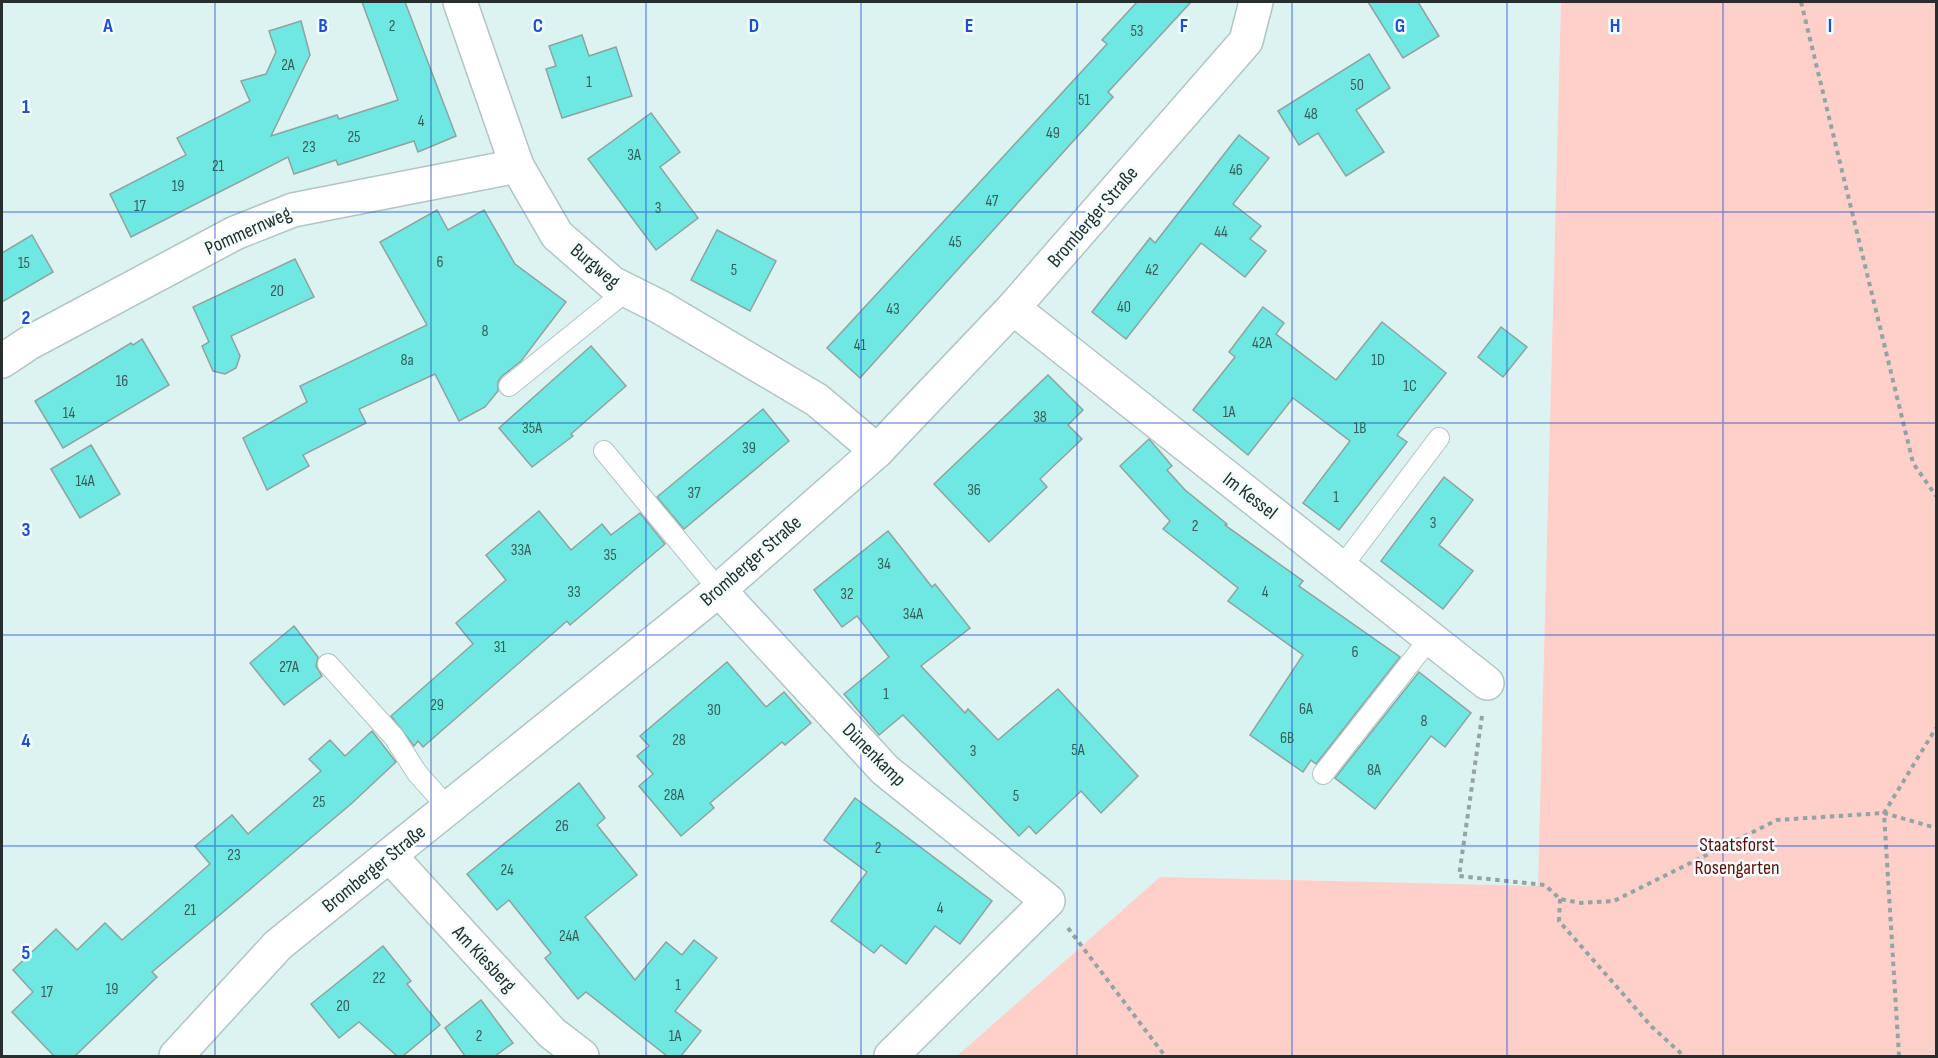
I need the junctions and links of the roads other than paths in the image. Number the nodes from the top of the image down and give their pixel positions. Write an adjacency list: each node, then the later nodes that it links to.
1 (460, 2): 3 (street, Burgweg)
2 (1256, 2): 5 (street, Bromberger Straße)
3 (518, 166): 4 (street, Burgweg); 6 (street, Pommernweg)
4 (626, 291): 7 (lane); 9 (street, Burgweg)
5 (1013, 308): 9 (street, Bromberger Straße); 11 (street, Im Kessel)
6 (2, 361)
7 (510, 386)
8 (1439, 438): 11 (lane)
9 (877, 451): 12 (street, Bromberger Straße)
10 (604, 452): 12 (lane)
11 (1341, 568): 13 (street, Im Kessel)
12 (719, 590): 17 (street, Bromberger Straße); 21 (street, Dünenkamp)
13 (1430, 638): 15 (street, Im Kessel); 16 (lane)
14 (328, 664): 17 (lane)
15 (1487, 683)
16 (1323, 774)
17 (449, 809): 18 (street, Bromberger Straße)
18 (390, 856): 19 (street, Bromberger Straße); 20 (street, Am Kiesberg)
19 (176, 1056)
20 (582, 1056)
21 (891, 1056)

